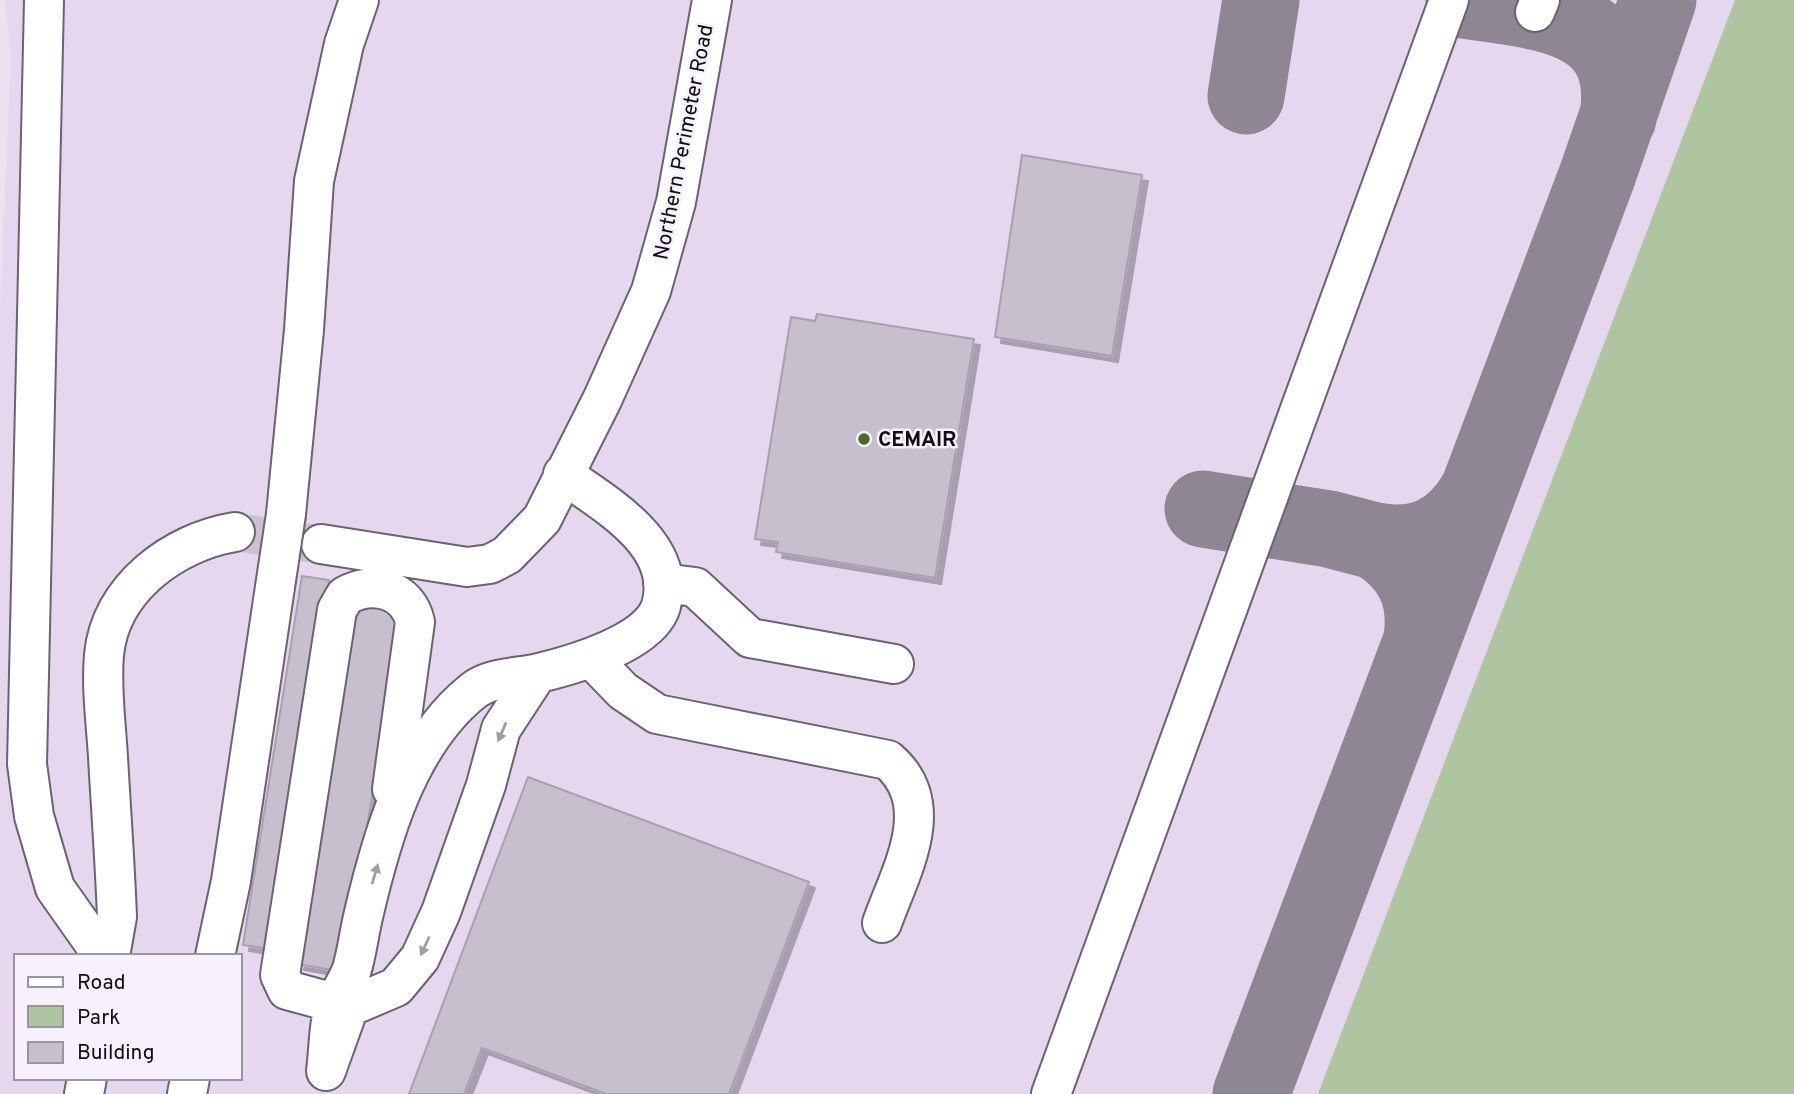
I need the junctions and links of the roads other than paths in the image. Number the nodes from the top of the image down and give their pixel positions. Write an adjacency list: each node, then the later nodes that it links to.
1 (44, 0): 14 (lane)
2 (359, 0): 16 (lane, bridge)
3 (712, 0): 5 (lane, Northern Perimeter Road)
4 (1448, 0): 19 (lane)
5 (563, 474): 7 (lane, Northern Perimeter Road); 8 (lane)
6 (235, 532): 15 (lane)
7 (321, 544)
8 (663, 583): 9 (lane); 10 (lane)
9 (592, 659): 11 (lane); 13 (lane)
10 (894, 663)
11 (537, 674): 12 (lane); 17 (lane, one-way to 17)
12 (392, 818): 17 (lane, one-way to 12); 17 (lane)
13 (882, 923)
14 (102, 954)
15 (110, 954)
16 (215, 954)
17 (342, 1005): 18 (lane)
18 (322, 1082)
19 (1051, 1094)

